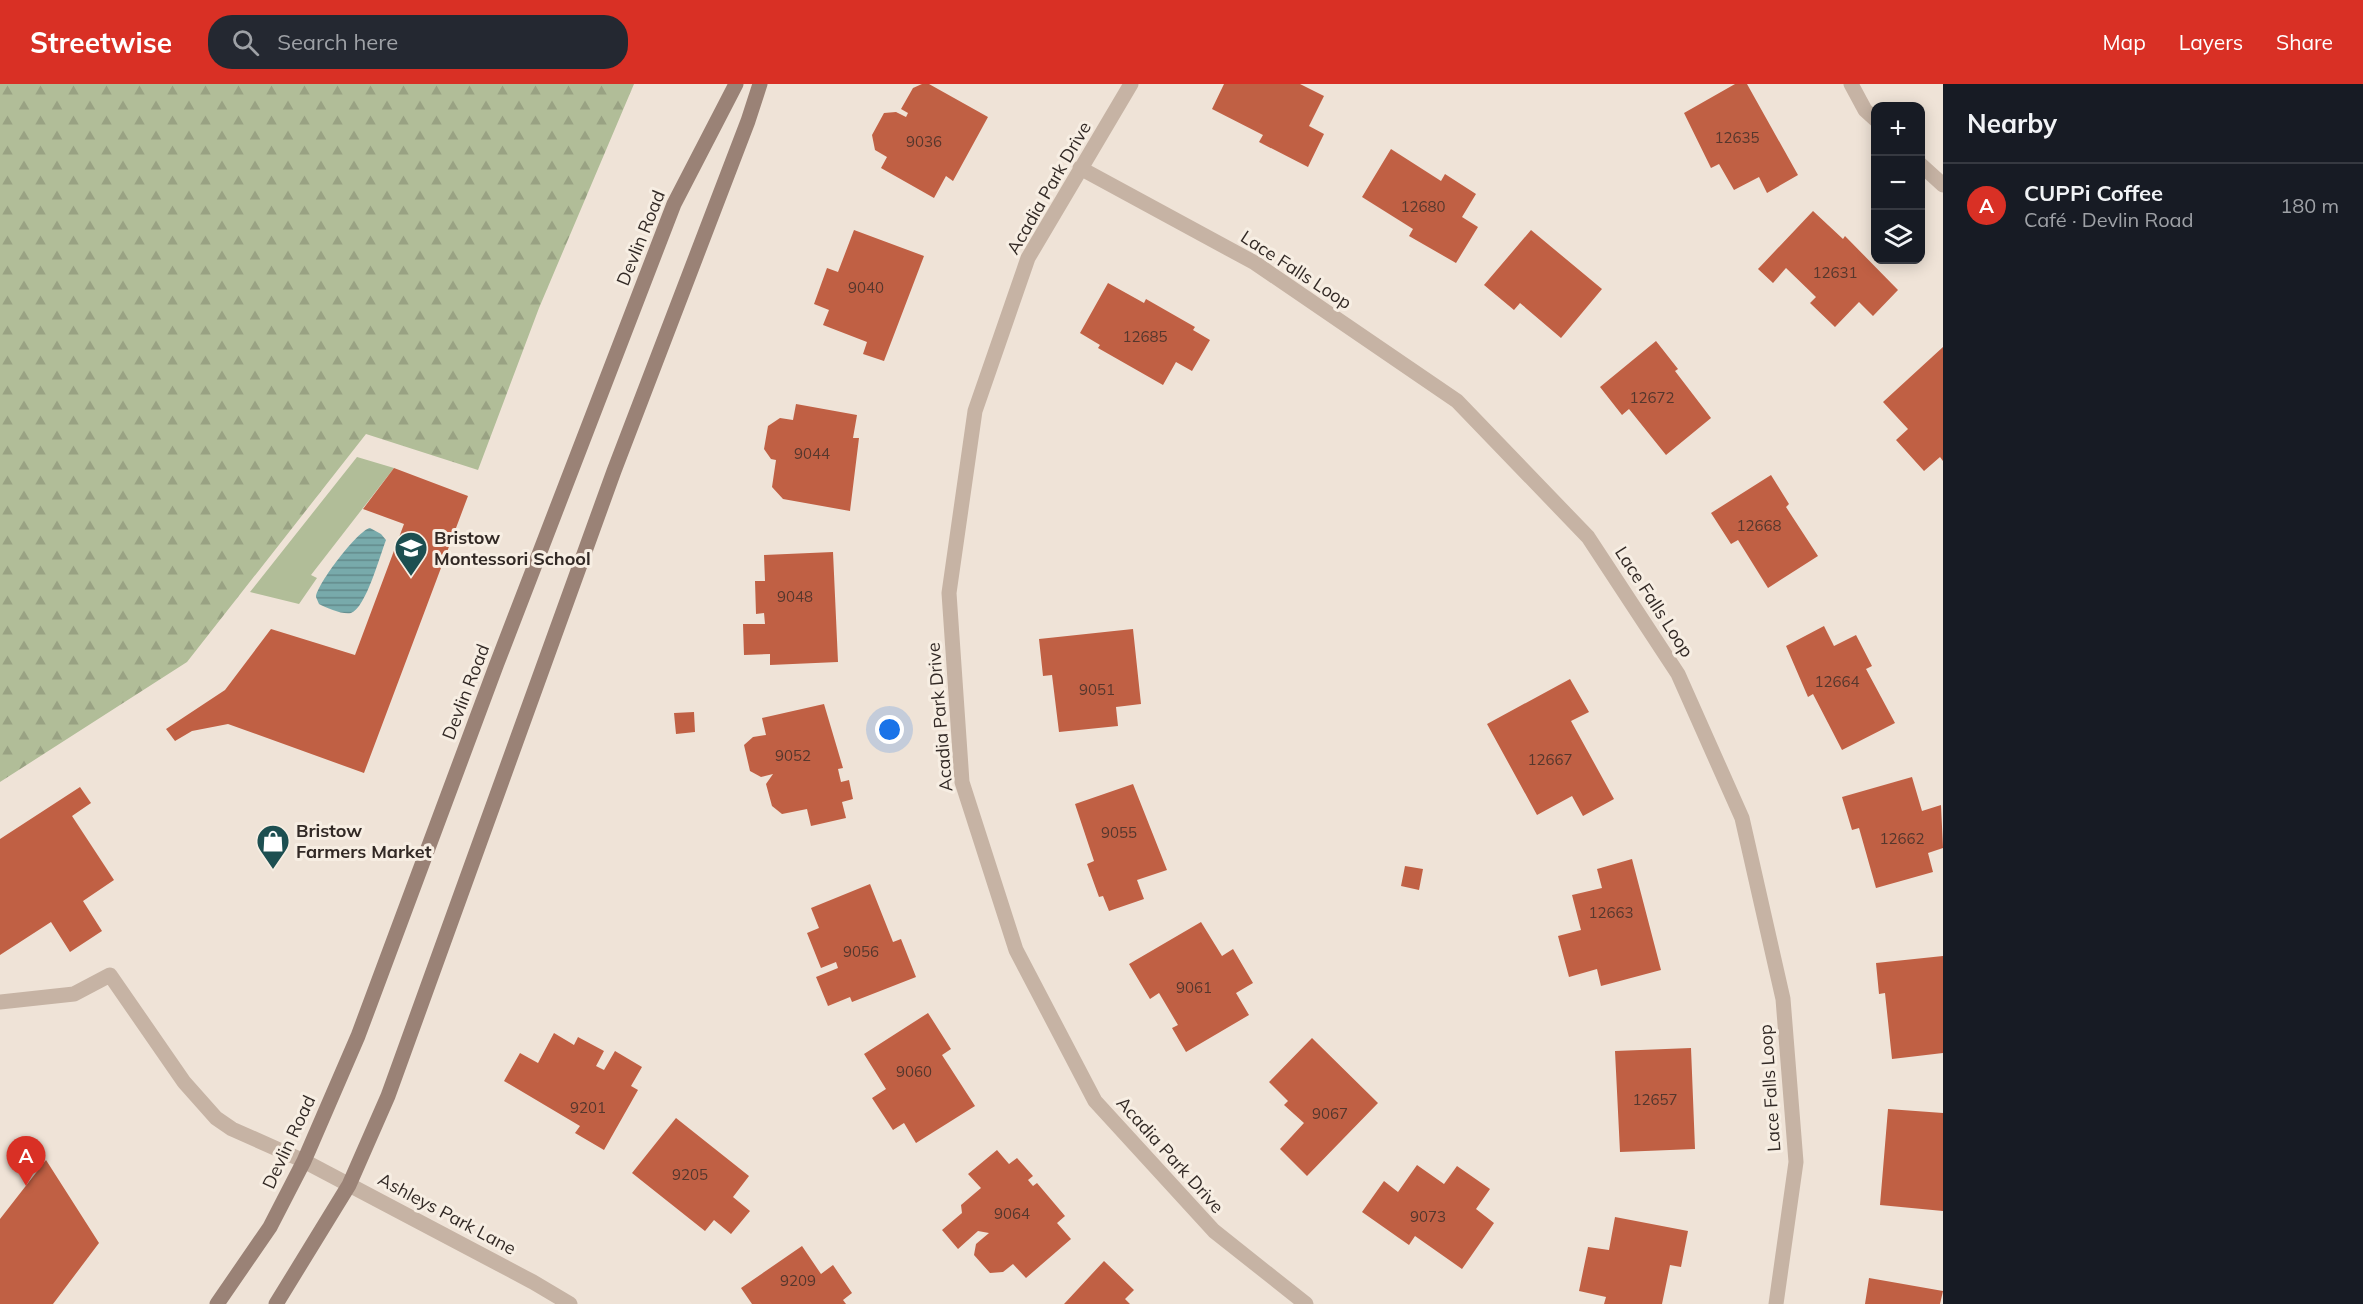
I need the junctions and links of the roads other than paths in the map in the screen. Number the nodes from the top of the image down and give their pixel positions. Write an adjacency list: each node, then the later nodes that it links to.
1 (736, 84): 10 (main road, Devlin Road)
2 (760, 84): 11 (main road)
3 (1131, 84): 6 (street, Acadia Park Drive)
4 (1851, 84): 5 (street)
5 (1871, 116)
6 (1080, 168): 15 (street, Acadia Park Drive); 16 (street, Lace Falls Loop)
7 (1925, 169): 8 (street)
8 (1943, 185)
9 (0, 1002): 10 (street, Ashleys Park Lane)
10 (304, 1161): 11 (street, Ashleys Park Lane); 12 (main road, Devlin Road)
11 (349, 1185): 13 (main road); 14 (street, Ashleys Park Lane)
12 (217, 1304)
13 (276, 1304)
14 (570, 1304)
15 (1306, 1304)
16 (1776, 1304)

